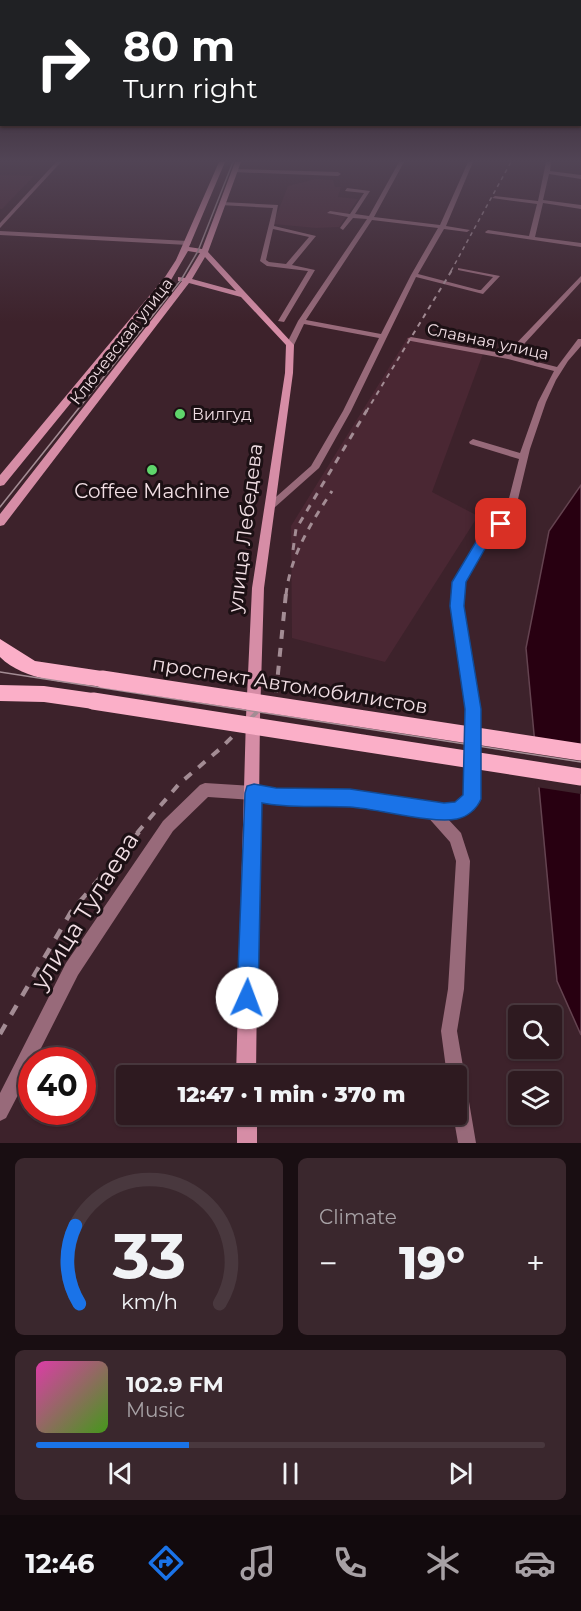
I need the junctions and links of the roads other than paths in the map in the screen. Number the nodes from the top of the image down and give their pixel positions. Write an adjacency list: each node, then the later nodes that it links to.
1 (11, 215): 11 (street)
2 (200, 215): 20 (main road, Ключевская улица)
3 (218, 215): 21 (main road, Ключевская улица)
4 (274, 215): 12 (street)
5 (347, 215): 9 (street)
6 (372, 215): 10 (street, улица Лебедева)
7 (447, 215): 13 (street)
8 (537, 215): 18 (street)
9 (352, 216): 10 (street); 14 (street)
10 (370, 219): 13 (street); 33 (street, улица Лебедева)
11 (0, 226)
12 (271, 227): 22 (street); 22 (street)
13 (442, 227): 15 (street); 24 (street)
14 (343, 228)
15 (467, 230)
16 (488, 232): 18 (street)
17 (0, 233): 20 (street)
18 (532, 238): 19 (street)
19 (581, 244)
20 (187, 246): 21 (main road); 25 (main road, Ключевская улица)
21 (204, 252): 27 (main road, Ключевская улица); 30 (main road)
22 (288, 266): 32 (street)
23 (460, 269): 24 (street)
24 (414, 275): 34 (street)
25 (168, 278): 27 (main road); 42 (main road, Ключевская улица)
26 (581, 278): 38 (street)
27 (187, 280): 28 (main road); 29 (main road, Ключевская улица)
28 (218, 288): 29 (main road); 30 (main road)
29 (171, 300): 44 (main road, Ключевская улица)
30 (247, 300): 31 (main road)
31 (265, 319): 32 (street); 37 (main road)
32 (282, 321): 33 (street)
33 (303, 321): 34 (street); 37 (street, улица Лебедева)
34 (382, 336): 43 (street)
35 (411, 339): 38 (street, Славная улица)
36 (581, 341): 39 (street)
37 (290, 345): 43 (main road, улица Лебедева)
38 (508, 357): 39 (street, Славная улица)
39 (560, 370): 41 (street)
40 (473, 442): 41 (street)
41 (524, 457): 50 (street, улица Тулаева)
42 (0, 482)
43 (271, 506): 49 (main road, улица Лебедева)
44 (0, 522)
45 (0, 646): 47 (main road, проспект Автомобилистов, bridge)
46 (0, 693): 48 (main road, bridge)
47 (581, 752)
48 (581, 777)
49 (254, 793): 50 (street, улица Тулаева); 51 (main road, улица Лебедева); 53 (street, улица Тулаева)
50 (430, 810): 52 (street)
51 (246, 1065)
52 (454, 1065)
53 (0, 1112)
54 (247, 1125): 56 (main road)
55 (464, 1125): 57 (street)
56 (247, 1143)
57 (467, 1143)

